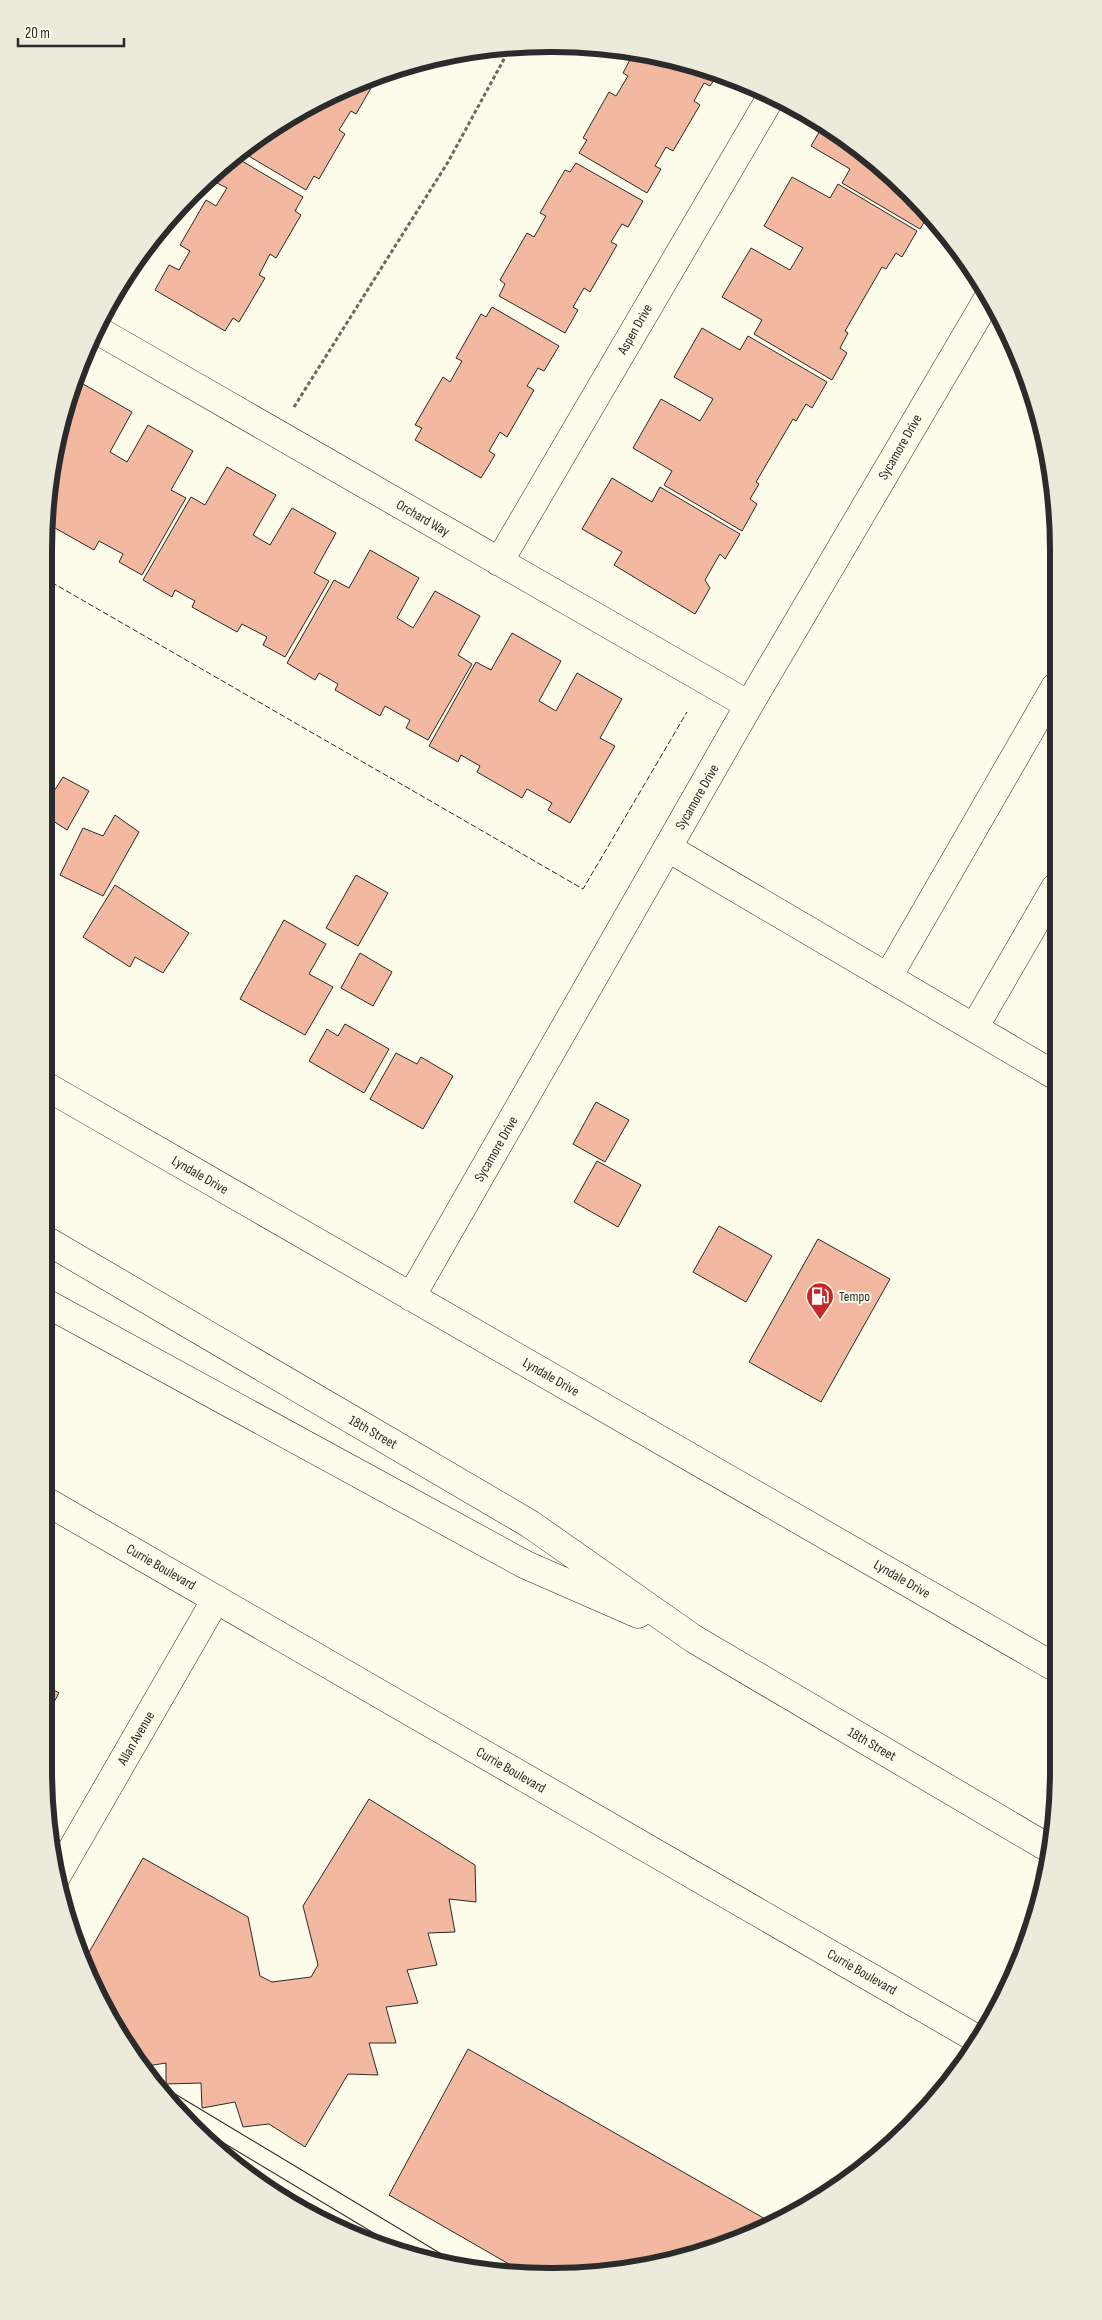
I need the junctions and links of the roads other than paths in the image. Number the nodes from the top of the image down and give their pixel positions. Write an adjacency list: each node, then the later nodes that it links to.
1 (768, 102): 4 (street, Aspen Drive)
2 (984, 305): 6 (street, Sycamore Drive)
3 (103, 333): 4 (street, Orchard Way)
4 (499, 562): 6 (street, Orchard Way)
5 (1050, 694): 9 (street)
6 (749, 704): 7 (street, Sycamore Drive)
7 (668, 848): 9 (street); 14 (street, Sycamore Drive)
8 (1050, 897): 10 (street)
9 (888, 977): 10 (street)
10 (974, 1028): 11 (street)
11 (1050, 1072)
12 (52, 1090): 14 (street, Lyndale Drive)
13 (52, 1244): 18 (street, 18th Street)
14 (411, 1297): 19 (street, Lyndale Drive)
15 (52, 1306): 18 (street, 18th Street)
16 (52, 1505): 17 (street, Currie Boulevard)
17 (216, 1599): 21 (street, Allan Avenue); 22 (street, Currie Boulevard)
18 (694, 1639): 20 (street, 18th Street)
19 (1050, 1664)
20 (1043, 1845)
21 (62, 1866)
22 (972, 2036)
23 (192, 2114): 24 (lane)
24 (418, 2250)

